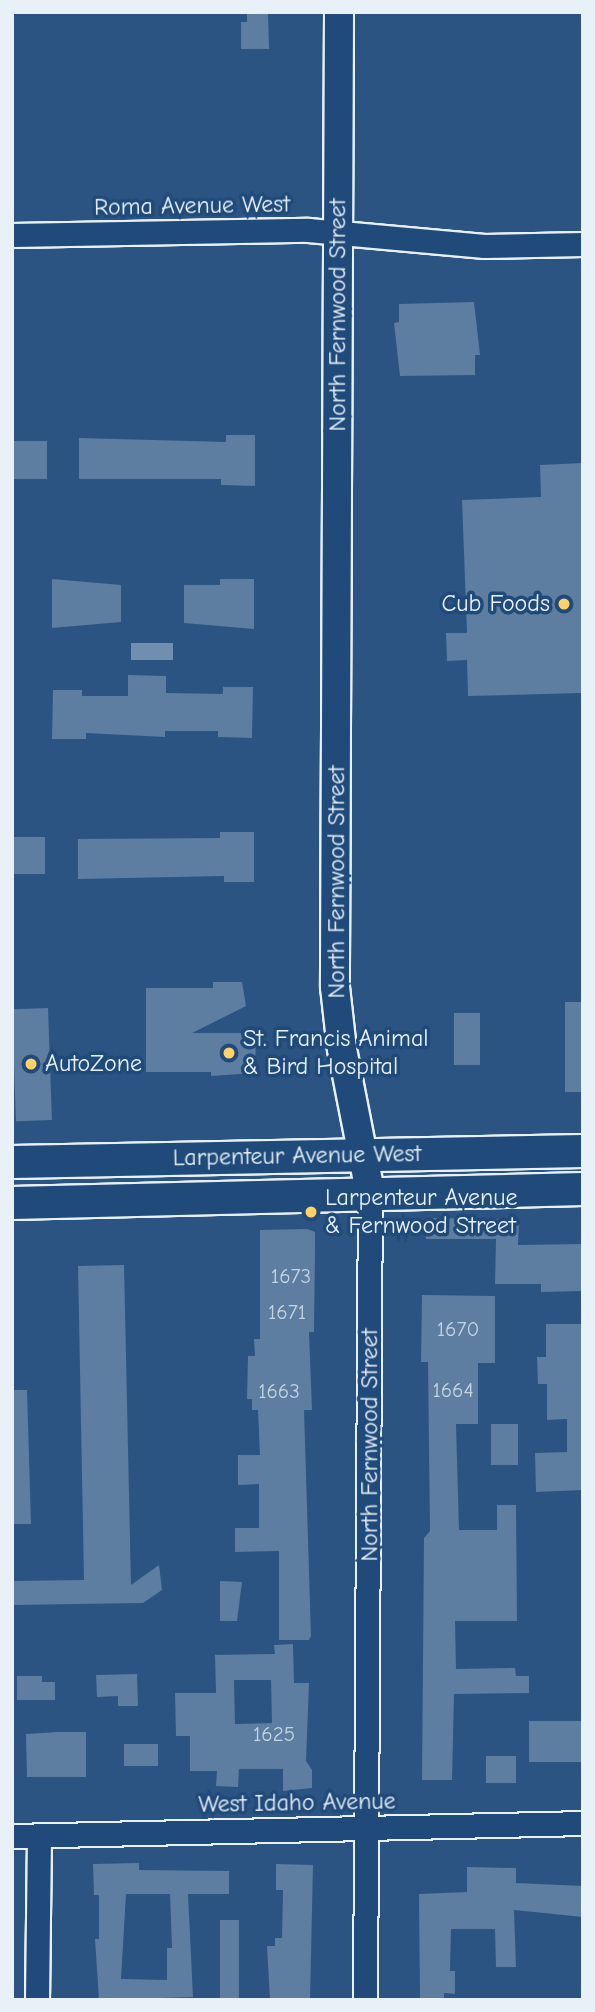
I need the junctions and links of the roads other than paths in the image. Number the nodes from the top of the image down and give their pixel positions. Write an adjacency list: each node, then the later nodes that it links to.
1 (339, 12): 2 (street, North Fernwood Street)
2 (338, 230): 3 (street, Roma Avenue West); 4 (street, Roma Avenue West); 6 (street, North Fernwood Street)
3 (12, 235)
4 (583, 244)
5 (583, 1151): 6 (main road, Larpenteur Avenue West)
6 (363, 1154): 7 (main road, Larpenteur Avenue West); 9 (street, North Fernwood Street)
7 (12, 1162)
8 (583, 1189): 9 (main road, Larpenteur Avenue West)
9 (370, 1192): 10 (main road, Larpenteur Avenue West); 12 (street, North Fernwood Street)
10 (12, 1203)
11 (583, 1823): 12 (street, West Idaho Avenue)
12 (368, 1827): 14 (street, West Idaho Avenue); 16 (street, North Fernwood Street)
13 (12, 1836): 14 (street, West Idaho Avenue)
14 (39, 1836): 15 (street)
15 (37, 2000)
16 (365, 2000)

